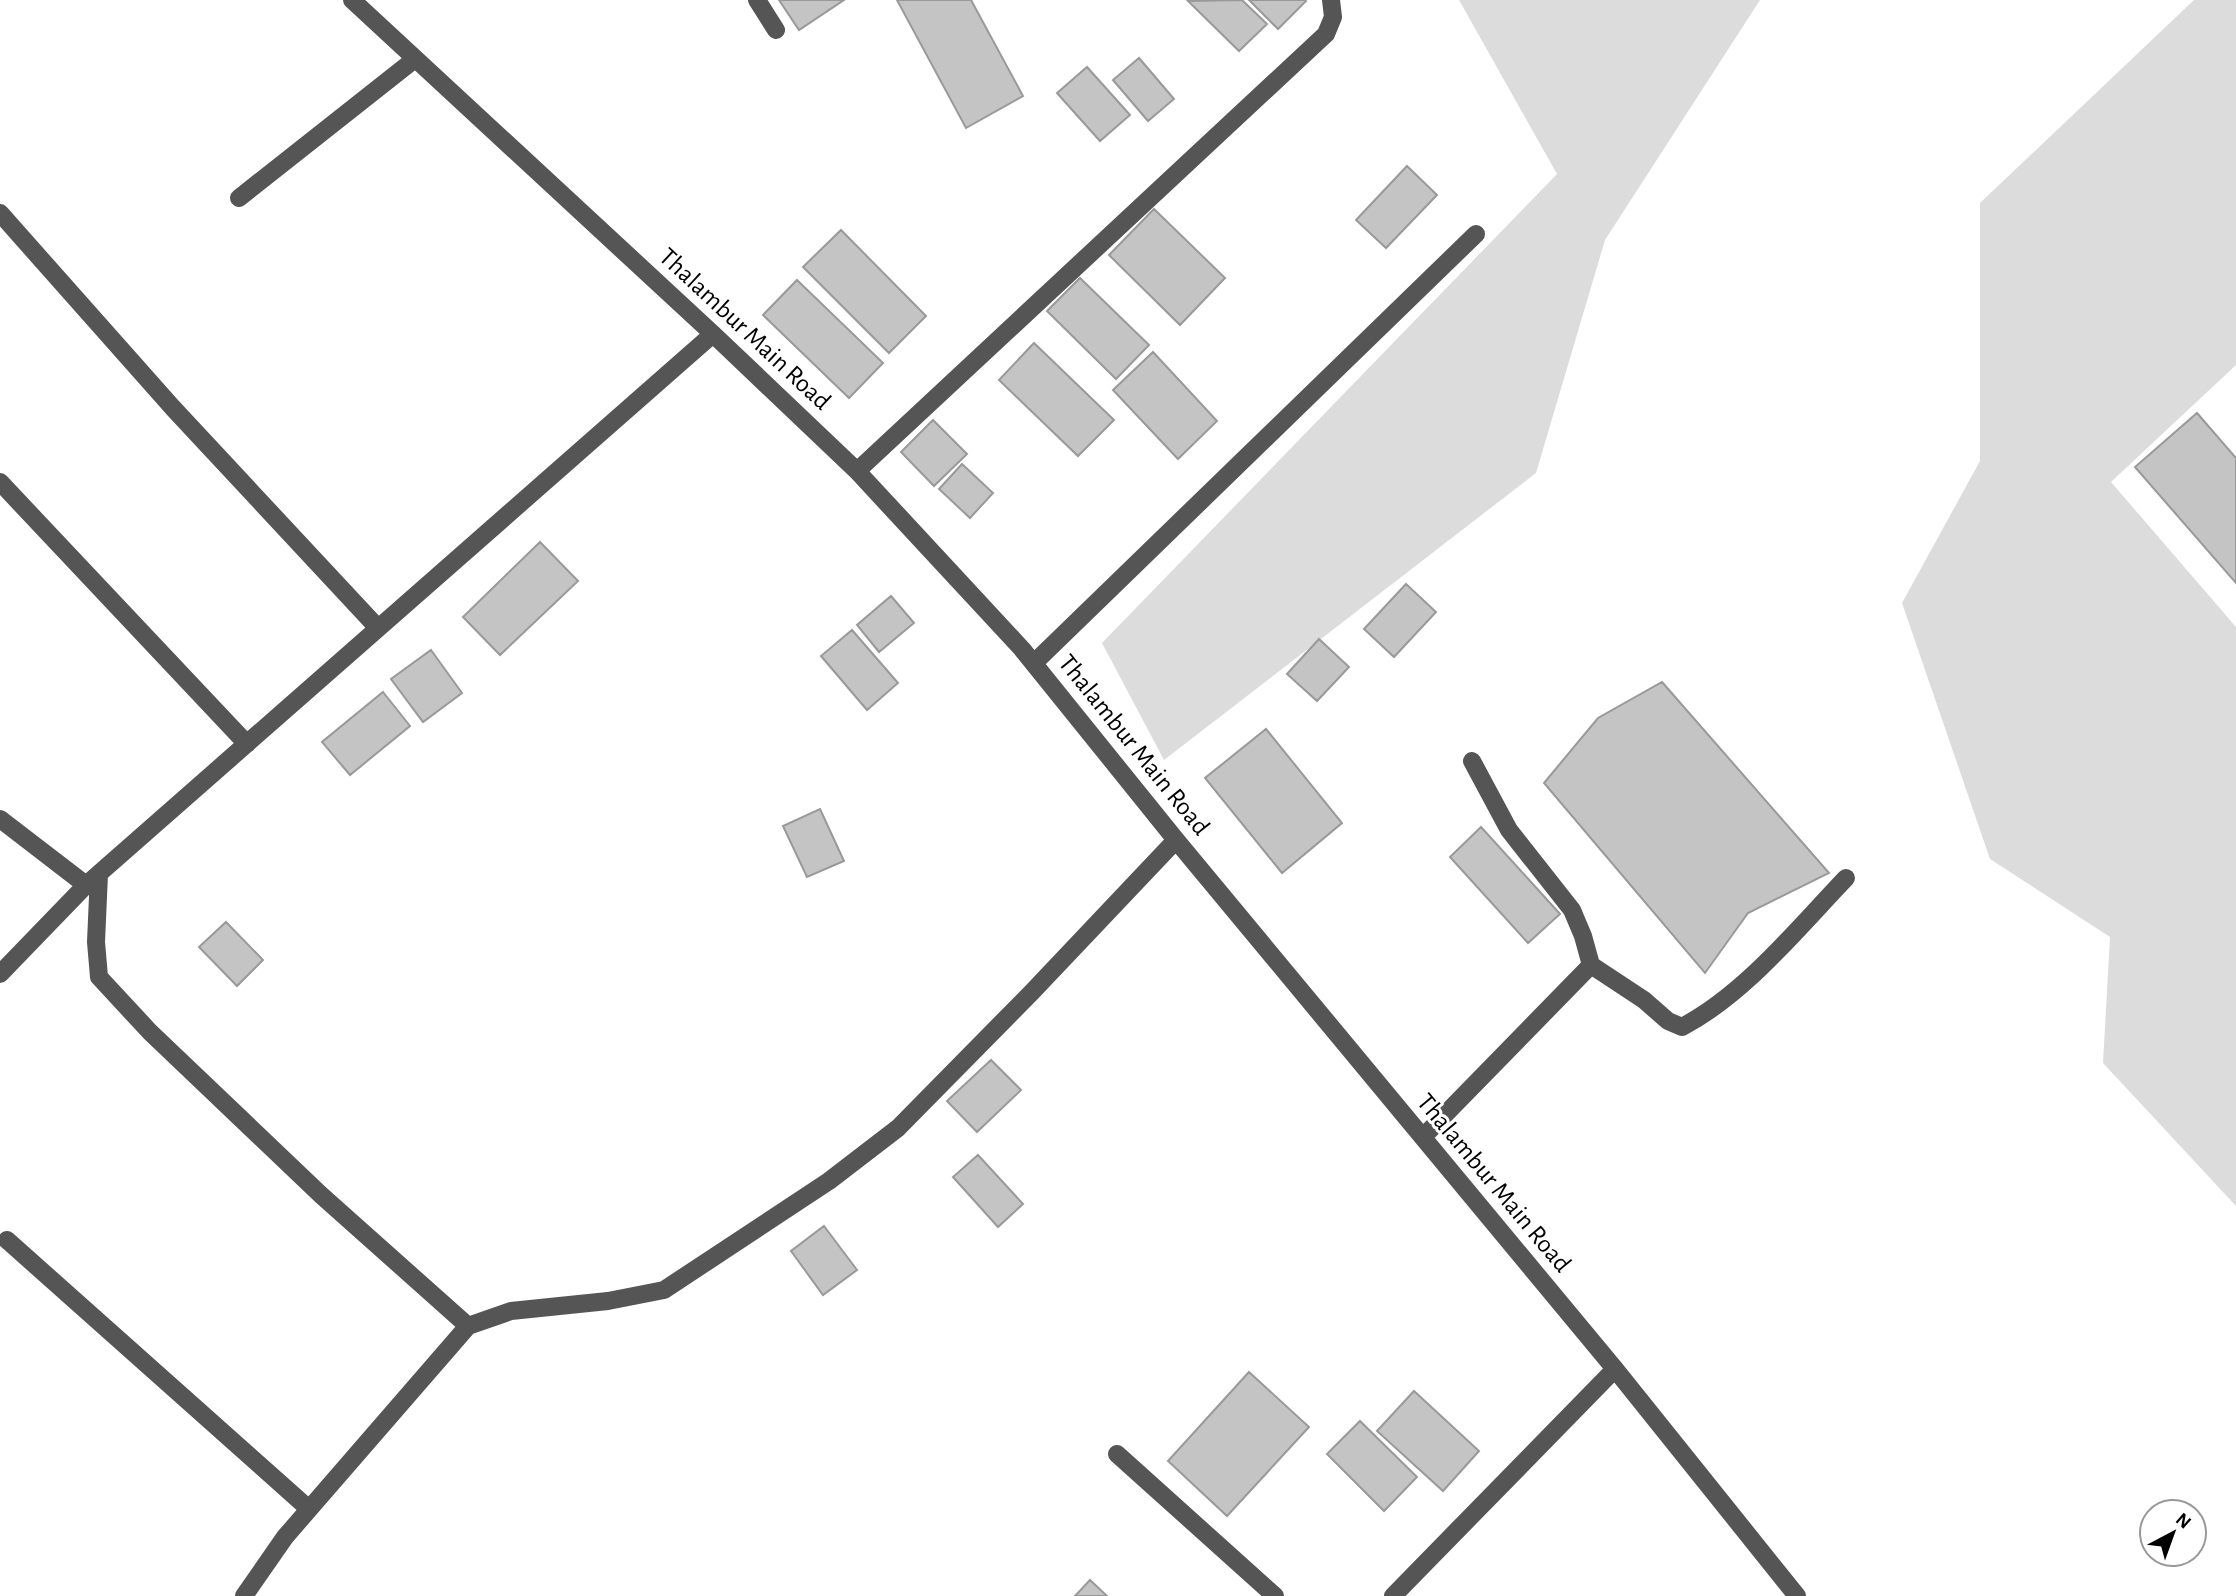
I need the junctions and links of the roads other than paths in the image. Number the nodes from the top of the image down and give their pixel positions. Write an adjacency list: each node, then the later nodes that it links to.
1 (352, 0): 5 (street, Thalambur Main Road)
2 (757, 0): 4 (street)
3 (1331, 0): 10 (street)
4 (776, 30)
5 (415, 58): 6 (street); 9 (street, Thalambur Main Road)
6 (239, 198)
7 (0, 213): 12 (street)
8 (1476, 234): 13 (street)
9 (713, 334): 10 (street, Thalambur Main Road); 12 (street)
10 (857, 471): 13 (street, Thalambur Main Road)
11 (0, 482): 14 (street)
12 (378, 628): 14 (street)
13 (1034, 663): 17 (street, Thalambur Main Road)
14 (247, 744): 19 (street)
15 (1472, 761): 20 (street)
16 (0, 819): 19 (street)
17 (1176, 839): 22 (street, Thalambur Main Road); 24 (street)
18 (1846, 878): 20 (street)
19 (93, 879): 21 (street); 24 (street)
20 (1591, 965): 22 (street)
21 (0, 974)
22 (1423, 1137): 25 (street, Thalambur Main Road)
23 (7, 1241): 27 (street)
24 (468, 1326): 27 (street)
25 (1615, 1369): 30 (street); 31 (street, Thalambur Main Road)
26 (1117, 1454): 29 (street)
27 (309, 1509): 28 (street)
28 (244, 1596)
29 (1275, 1596)
30 (1393, 1596)
31 (1797, 1596)

